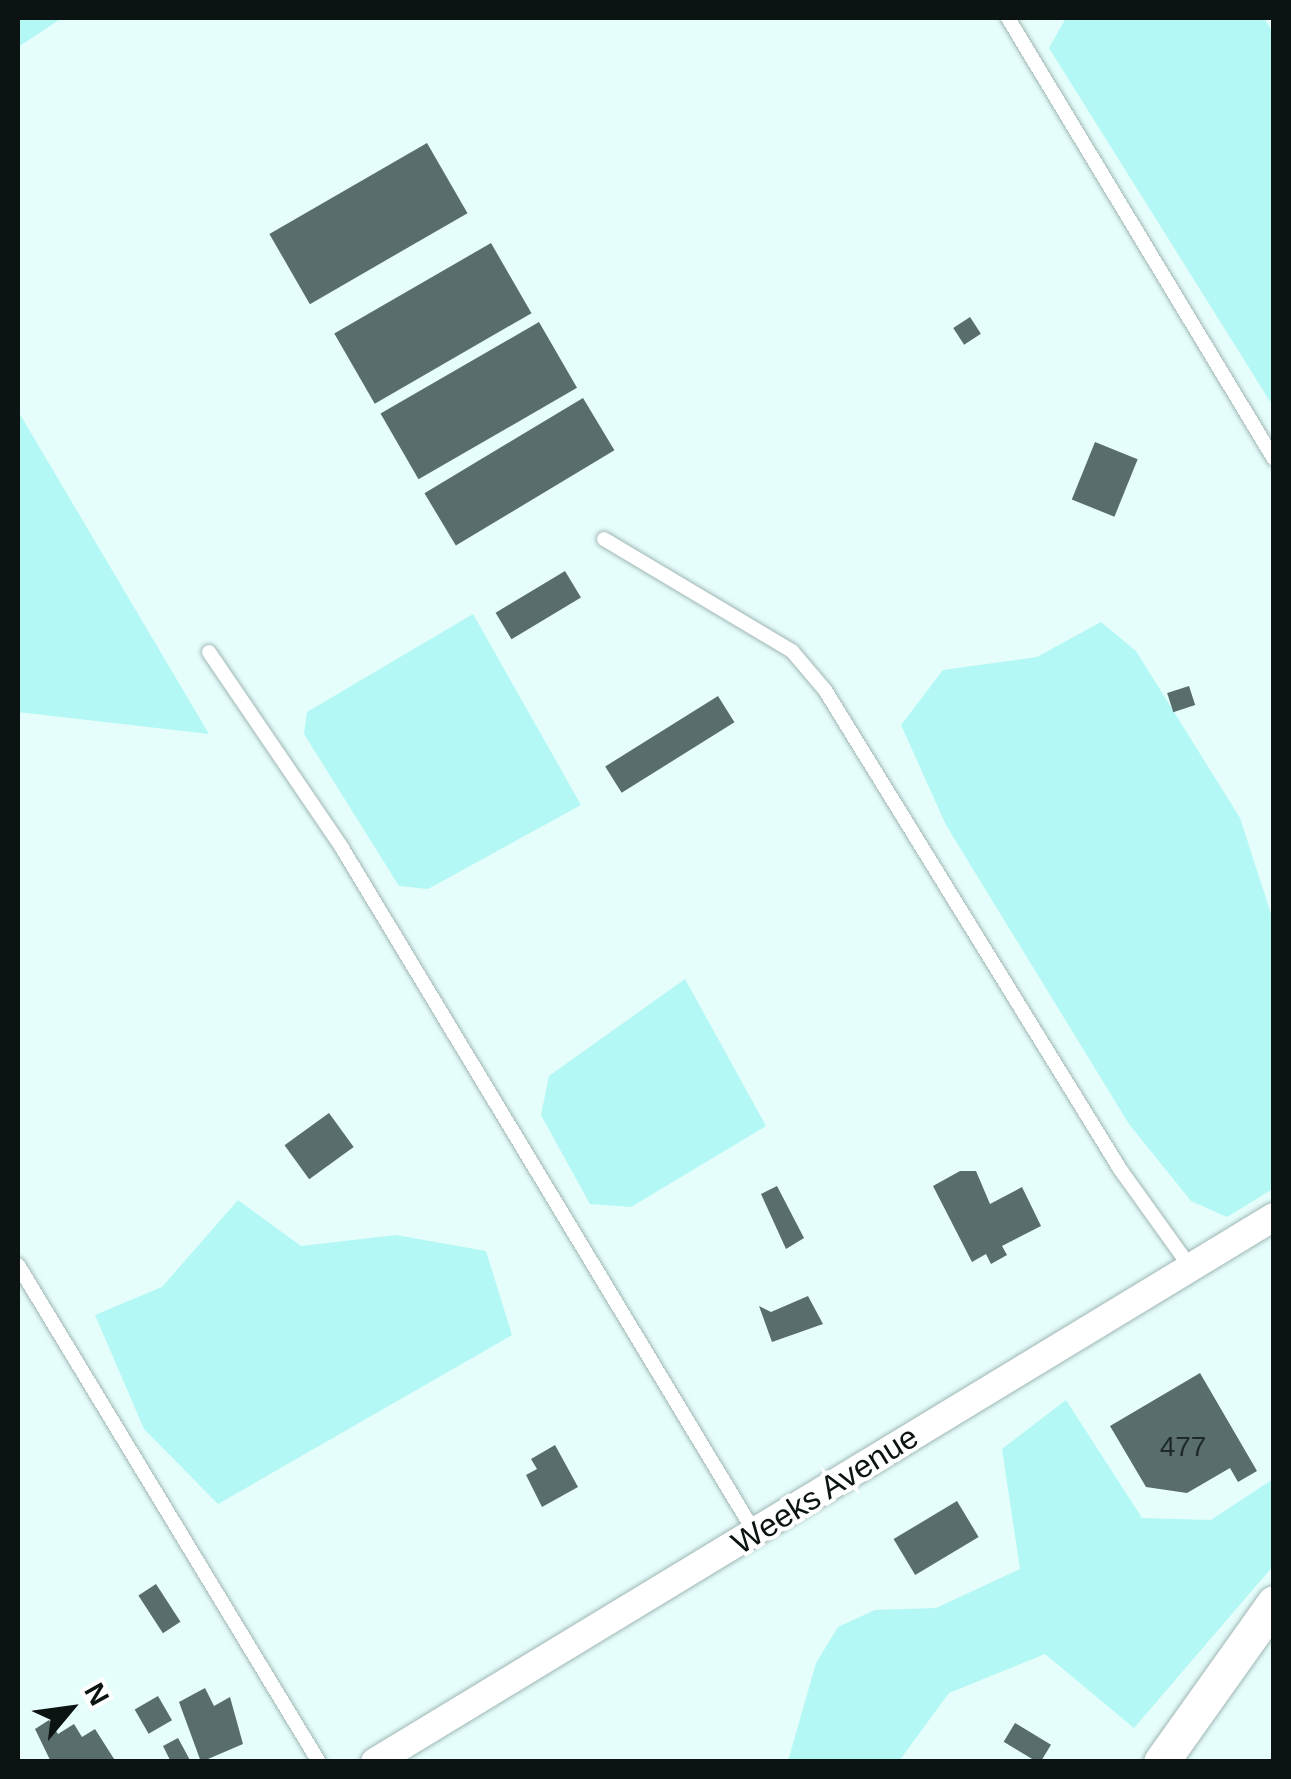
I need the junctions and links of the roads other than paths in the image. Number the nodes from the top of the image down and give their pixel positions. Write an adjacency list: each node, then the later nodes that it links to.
1 (1008, 18): 2 (lane)
2 (1274, 459)
3 (604, 539): 7 (lane)
4 (210, 652): 8 (lane)
5 (1274, 1217): 7 (street, Weeks Avenue)
6 (18, 1265): 10 (lane)
7 (1191, 1268): 8 (street, Weeks Avenue)
8 (756, 1534): 11 (street, Weeks Avenue)
9 (1274, 1603): 12 (street)
10 (318, 1762)
11 (375, 1762)
12 (1162, 1762)

